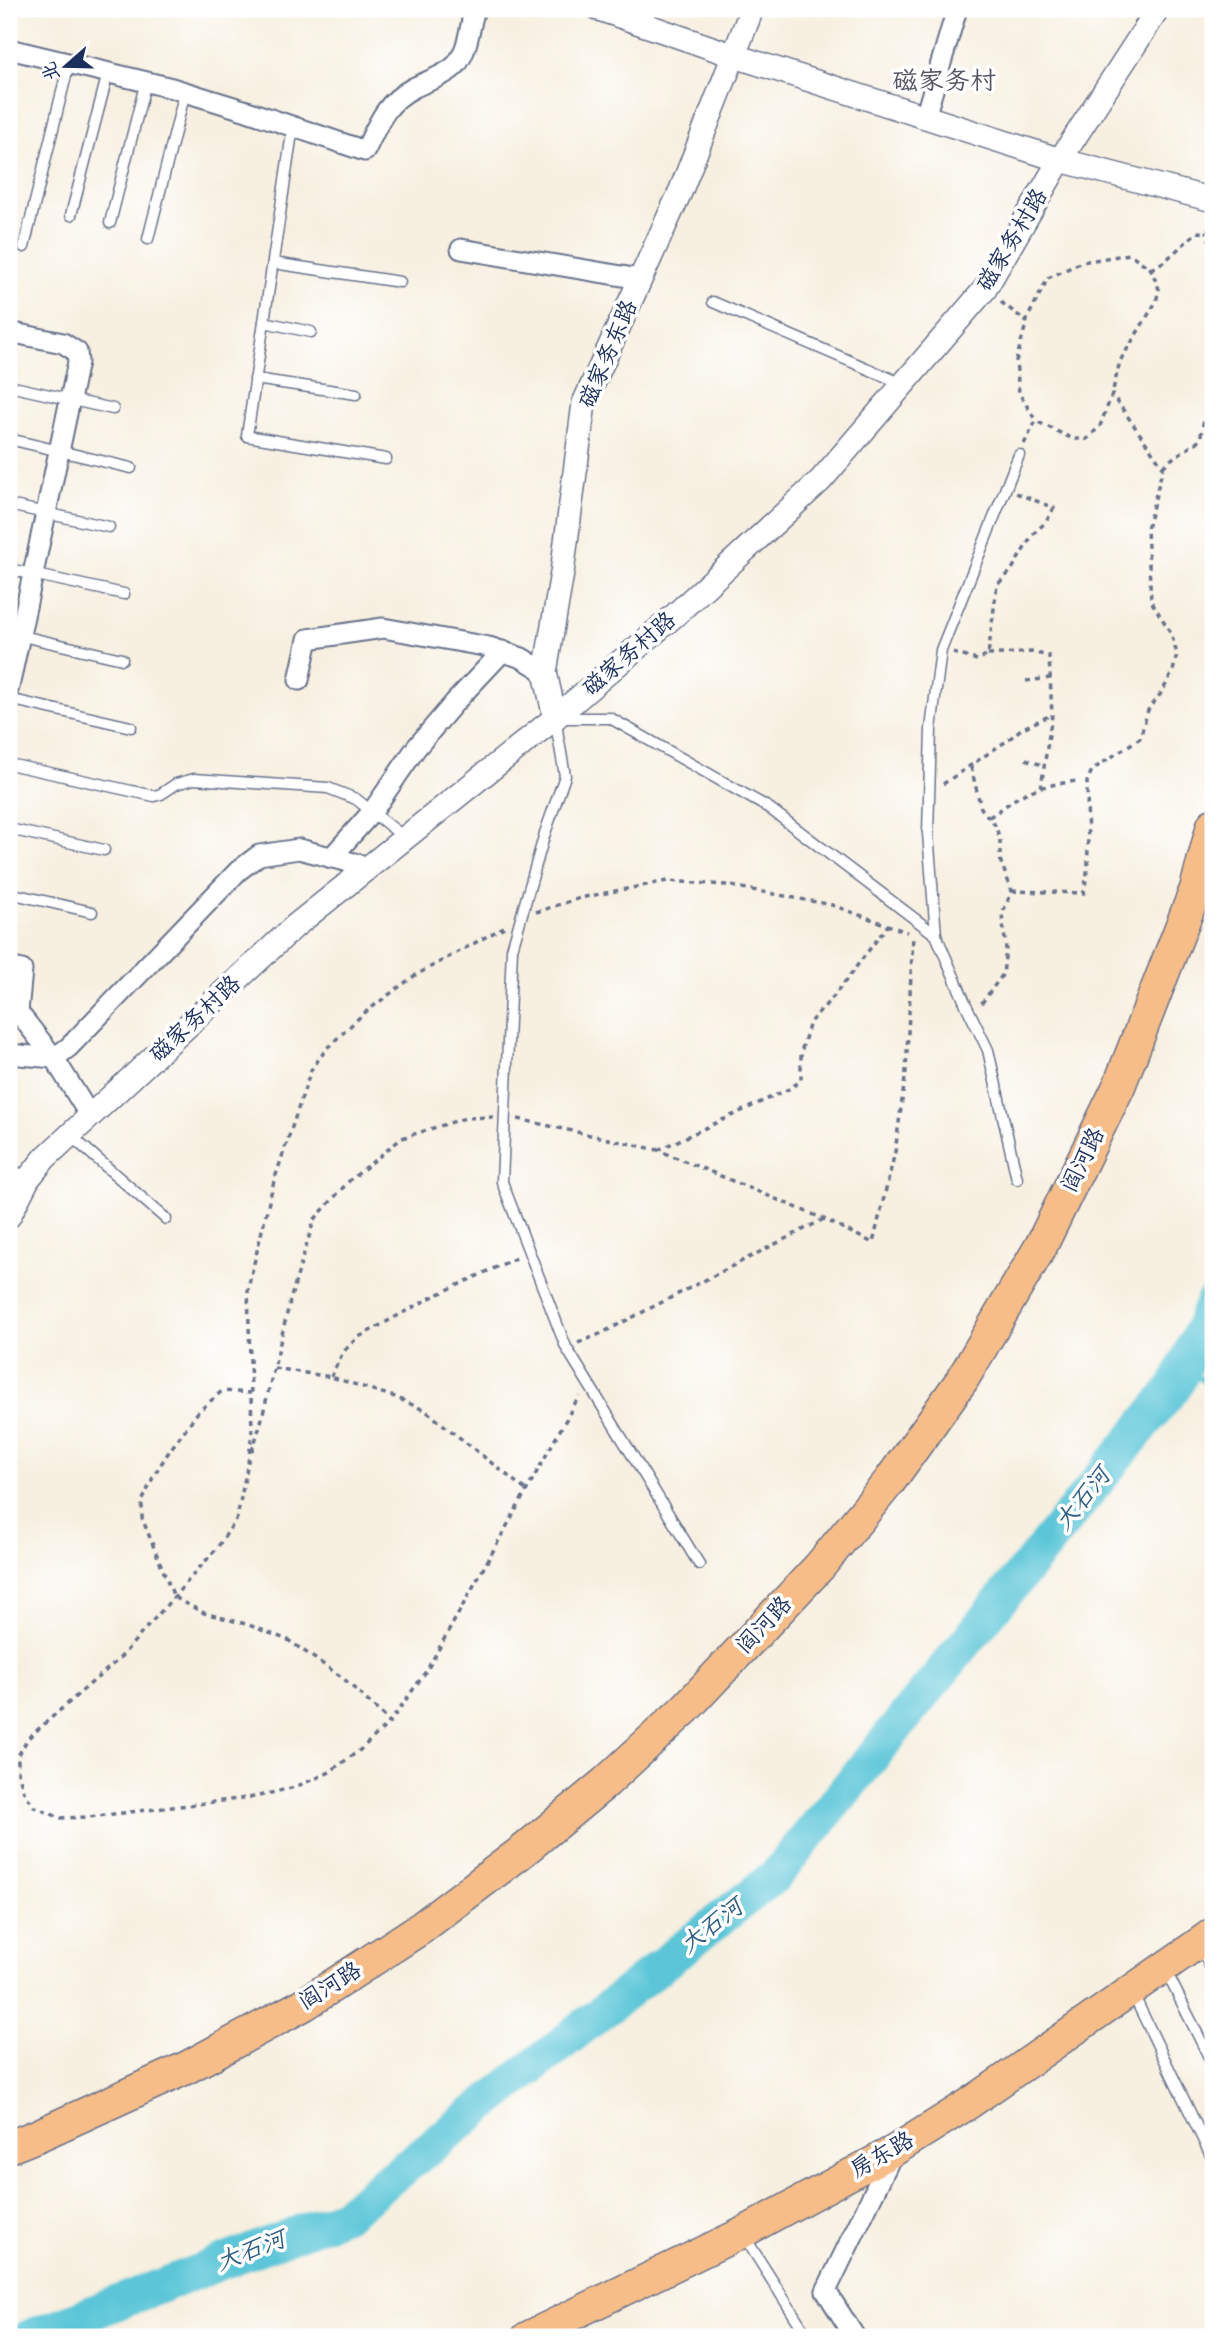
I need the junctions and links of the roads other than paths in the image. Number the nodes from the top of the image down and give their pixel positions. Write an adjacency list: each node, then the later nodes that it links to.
1 (475, 9): 13 (street)
2 (599, 9): 7 (street)
3 (752, 9): 7 (street, 磁家务东路)
4 (957, 9): 12 (street)
5 (1158, 9): 14 (street, 磁家务村路)
6 (9, 49): 8 (street)
7 (735, 56): 12 (street); 22 (street, 磁家务东路)
8 (69, 63): 9 (street); 19 (lane)
9 (108, 73): 10 (street); 16 (lane)
10 (146, 81): 11 (street); 17 (lane)
11 (185, 92): 13 (street); 18 (lane)
12 (925, 117): 14 (street)
13 (293, 127): 21 (lane)
14 (1060, 160): 15 (street); 29 (street, 磁家务村路)
15 (1213, 200)
16 (71, 215)
17 (110, 223)
18 (148, 239)
19 (24, 247)
20 (461, 249): 22 (street)
21 (273, 263): 23 (lane); 25 (lane)
22 (640, 279): 48 (street, 磁家务东路)
23 (400, 282)
24 (713, 302): 29 (lane)
25 (264, 322): 27 (lane); 28 (lane)
26 (9, 332): 32 (street)
27 (311, 332)
28 (256, 379): 31 (lane); 37 (lane)
29 (904, 385): 52 (street, 磁家务村路)
30 (9, 386): 32 (lane)
31 (356, 394)
32 (70, 399): 33 (lane); 35 (street)
33 (113, 409)
34 (9, 439): 35 (lane)
35 (59, 451): 38 (lane); 40 (street)
36 (1019, 455): 64 (lane)
37 (386, 459)
38 (131, 468)
39 (9, 505): 40 (lane)
40 (46, 513): 41 (lane); 43 (street)
41 (109, 527)
42 (9, 569): 43 (lane)
43 (33, 574): 44 (lane); 45 (street)
44 (124, 594)
45 (14, 635): 47 (lane); 50 (street)
46 (503, 652): 48 (street); 49 (street); 55 (street)
47 (122, 659)
48 (545, 672): 52 (street, 磁家务东路)
49 (299, 680)
50 (9, 687)
51 (9, 699): 53 (lane)
52 (555, 718): 58 (street, 磁家务村路); 64 (lane); 74 (lane)
53 (131, 727)
54 (9, 764): 55 (lane)
55 (372, 812): 58 (lane); 60 (street)
56 (1213, 825): 80 (highway, 阎河路)
57 (9, 829): 59 (lane)
58 (405, 838): 61 (street, 磁家务村路)
59 (104, 850)
60 (331, 858): 61 (street); 67 (street)
61 (369, 867): 68 (street, 磁家务村路)
62 (9, 893): 63 (lane)
63 (92, 912)
64 (936, 935): 71 (lane)
65 (9, 967): 67 (street)
66 (9, 1054): 67 (street)
67 (54, 1058): 68 (street)
68 (90, 1116): 69 (street, 磁家务村路)
69 (69, 1135): 70 (street, 磁家务村路); 73 (lane)
70 (18, 1178): 72 (street, 磁家务村路)
71 (1017, 1180)
72 (9, 1216)
73 (166, 1219)
74 (699, 1564)
75 (1206, 1938): 76 (main road, 房东路); 77 (lane)
76 (1164, 1967): 78 (main road, 房东路); 79 (lane)
77 (1213, 1973)
78 (1131, 1990): 81 (main road, 房东路); 82 (lane)
79 (1213, 2065)
80 (9, 2147)
81 (895, 2150): 83 (main road, 房东路); 86 (street)
82 (1213, 2160)
83 (742, 2233): 84 (main road, 房东路); 85 (lane)
84 (527, 2337)
85 (808, 2337)
86 (855, 2337)

